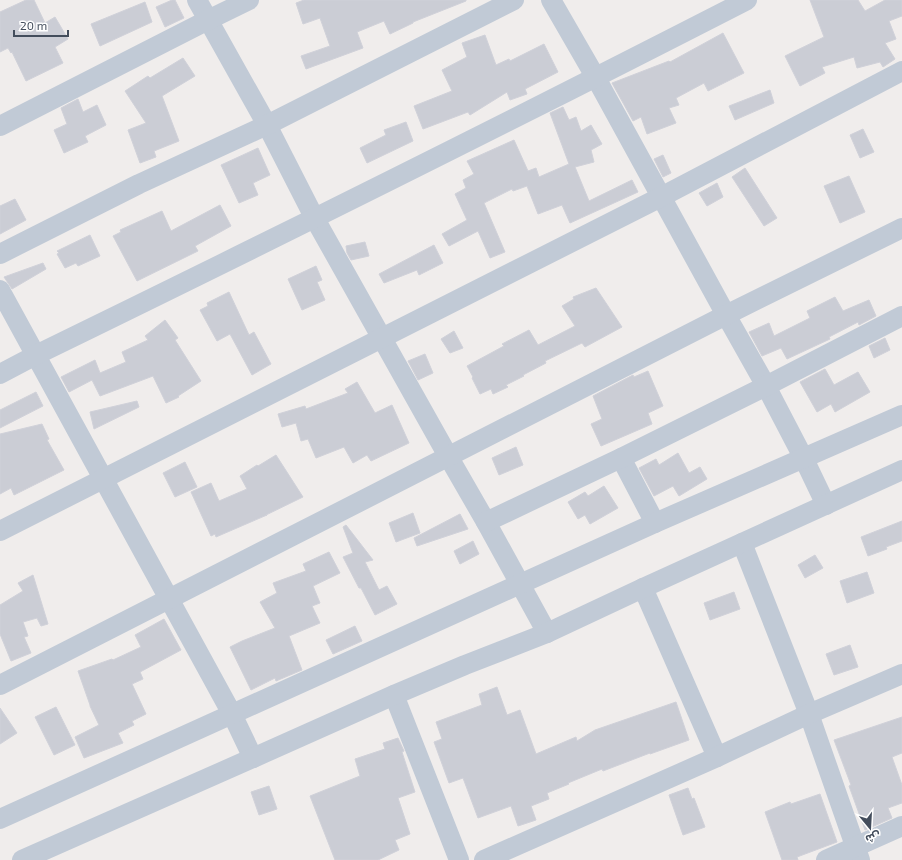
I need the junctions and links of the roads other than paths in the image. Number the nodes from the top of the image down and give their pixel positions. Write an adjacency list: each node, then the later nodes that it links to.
1 (197, 0): 6 (street)
2 (249, 0): 6 (street)
3 (514, 0): 10 (street)
4 (551, 0): 8 (street)
5 (747, 0): 8 (street)
6 (208, 20): 9 (street); 10 (street)
7 (902, 71): 11 (street)
8 (596, 78): 11 (street); 12 (street)
9 (0, 126)
10 (267, 126): 12 (street); 14 (street)
11 (661, 197): 16 (street); 18 (street)
12 (315, 219): 18 (street); 19 (street)
13 (902, 228): 16 (street)
14 (0, 254)
15 (0, 290): 19 (street)
16 (726, 314): 21 (street); 23 (street)
17 (902, 316): 21 (street)
18 (381, 339): 23 (street); 27 (street)
19 (36, 355): 20 (street); 27 (street)
20 (0, 374)
21 (766, 386): 24 (street); 25 (street)
22 (902, 415): 25 (street)
23 (448, 456): 29 (street); 35 (street)
24 (621, 458): 29 (street); 30 (street)
25 (804, 458): 28 (street); 30 (street)
26 (902, 470): 28 (street)
27 (104, 479): 31 (street); 35 (street)
28 (826, 505): 32 (street)
29 (486, 522): 33 (street)
30 (655, 523): 33 (street)
31 (0, 531)
32 (742, 543): 34 (street); 41 (street)
33 (520, 584): 36 (street); 40 (street)
34 (643, 588): 36 (street); 42 (street)
35 (169, 599): 38 (street); 40 (street)
36 (547, 633): 39 (street)
37 (902, 674): 41 (street)
38 (0, 685)
39 (394, 695): 43 (street); 49 (street)
40 (232, 714): 43 (street); 44 (street)
41 (809, 714): 42 (street); 47 (street)
42 (717, 757): 50 (street)
43 (253, 758): 46 (street)
44 (0, 819)
45 (902, 826): 47 (street)
46 (53, 853): 48 (street)
47 (858, 853): 51 (street)
48 (22, 860)
49 (459, 860)
50 (484, 860)
51 (826, 860)

